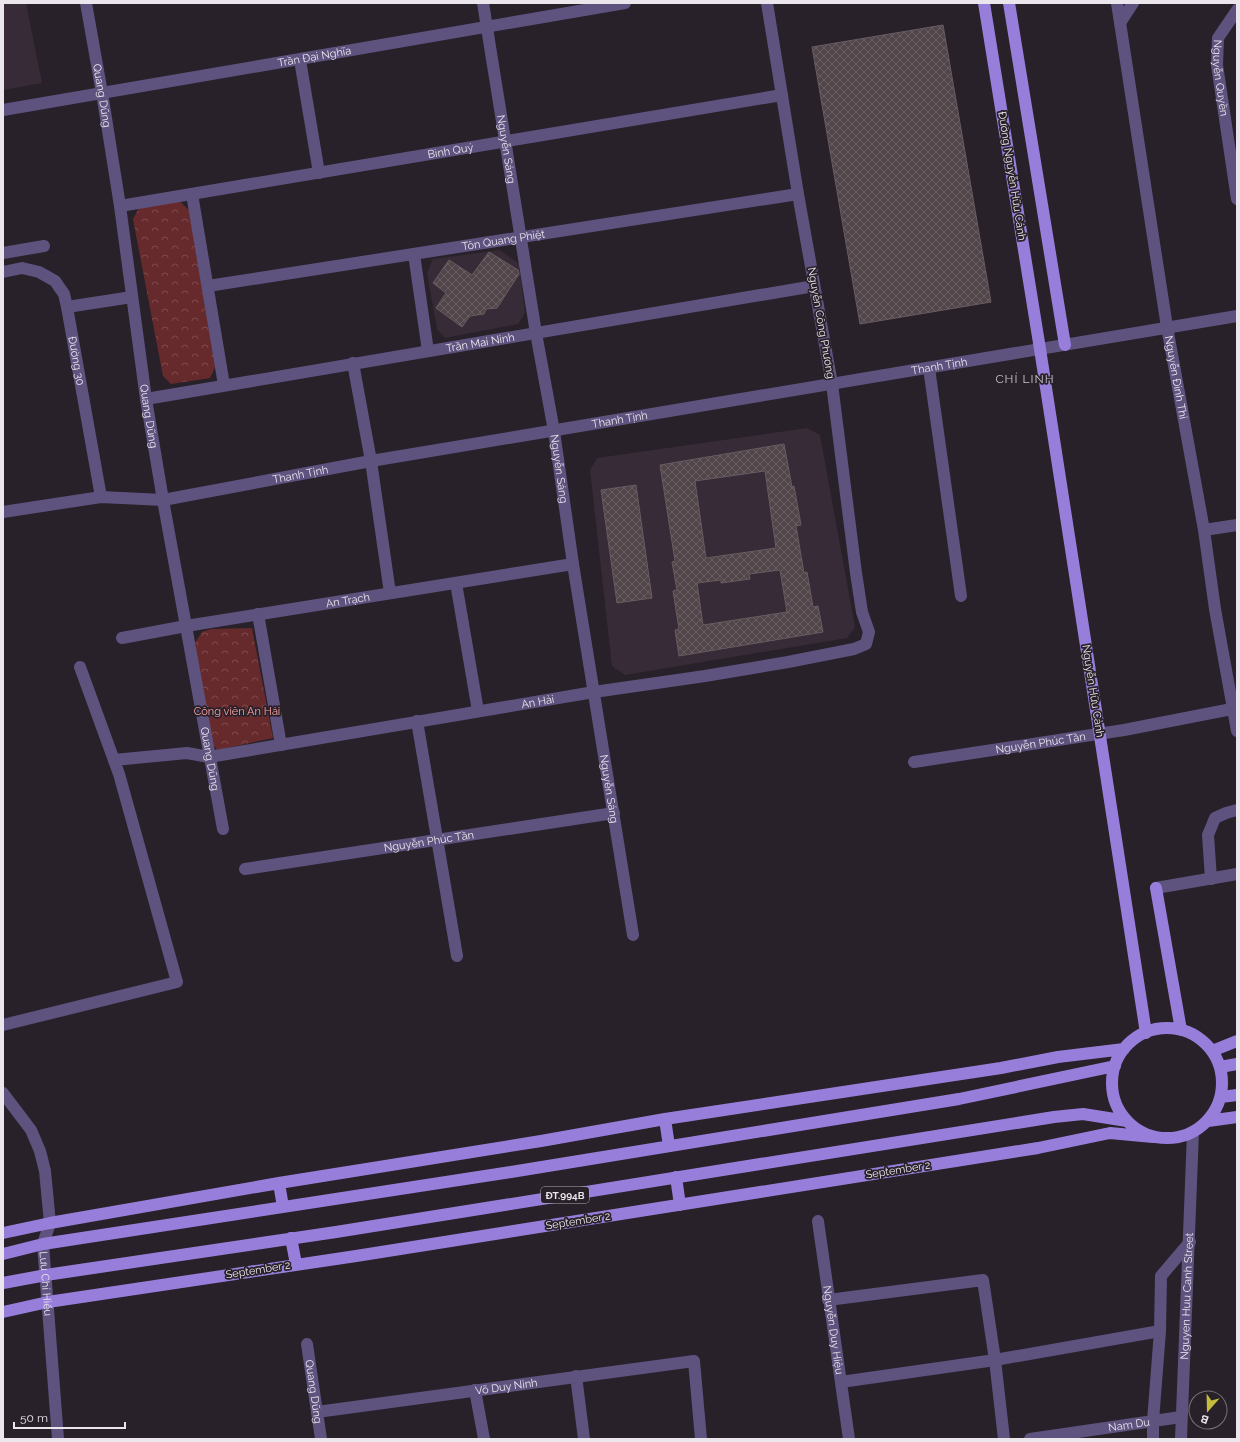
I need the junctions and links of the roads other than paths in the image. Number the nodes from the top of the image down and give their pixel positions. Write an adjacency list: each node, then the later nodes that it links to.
1 (86, 3): 13 (street, Quang Dũng)
2 (483, 3): 11 (street, Nguyễn Sáng)
3 (625, 3): 11 (street, Trần Đại Nghĩa)
4 (767, 3): 14 (street, Nguyễn Công Phương)
5 (984, 3): 35 (main road, Đường Nguyễn Hữu Cảnh)
6 (1009, 3): 34 (main road)
7 (1117, 3): 10 (street, Nguyễn Đình Thi)
8 (1133, 3): 10 (street)
9 (1237, 10): 20 (street, Nguyễn Quyền)
10 (1120, 23): 32 (street, Nguyễn Đình Thi)
11 (488, 28): 12 (street, Trần Đại Nghĩa); 16 (street, Nguyễn Sáng)
12 (300, 60): 13 (street, Trần Đại Nghĩa); 17 (street)
13 (102, 93): 15 (street, Trần Đại Nghĩa); 21 (street, Quang Dũng)
14 (782, 95): 16 (street, Bình Quý); 19 (street, Nguyễn Công Phương)
15 (3, 110)
16 (505, 141): 17 (street, Bình Quý); 22 (street, Nguyễn Sáng)
17 (319, 172): 18 (street, Bình Quý)
18 (192, 194): 21 (street, Bình Quý); 27 (street)
19 (798, 194): 22 (street, Tôn Quang Phiệt); 28 (street, Nguyễn Công Phương)
20 (1237, 199)
21 (120, 206): 29 (street, Quang Dũng)
22 (521, 237): 25 (street, Tôn Quang Phiệt); 33 (street, Nguyễn Sáng)
23 (44, 246): 24 (street)
24 (3, 253)
25 (414, 254): 27 (street, Tôn Quang Phiệt); 36 (street)
26 (3, 272): 30 (street, Đường 30)
27 (208, 286): 39 (street)
28 (814, 286): 33 (street, Trần Mai Ninh); 40 (street, Nguyễn Công Phương)
29 (132, 297): 30 (street); 41 (street, Quang Dũng)
30 (67, 307): 44 (street, Đường 30)
31 (1237, 316): 32 (street, Thanh Tịnh)
32 (1167, 327): 34 (street, Thanh Tịnh); 48 (street, Nguyễn Đình Thi)
33 (536, 333): 36 (street, Trần Mai Ninh); 42 (street, Nguyễn Sáng)
34 (1065, 345): 35 (street, Thanh Tịnh)
35 (1040, 349): 38 (street, Thanh Tịnh); 63 (main road, Nguyễn Hữu Cảnh)
36 (428, 351): 37 (street, Trần Mai Ninh)
37 (353, 363): 39 (street, Trần Mai Ninh); 43 (street)
38 (929, 368): 40 (street, Thanh Tịnh); 52 (street)
39 (224, 384): 41 (street, Trần Mai Ninh)
40 (832, 384): 42 (street, Thanh Tịnh); 56 (street, Nguyễn Công Phương)
41 (146, 399): 45 (street, Quang Dũng)
42 (554, 431): 43 (street, Thanh Tịnh); 49 (street, Nguyễn Sáng)
43 (371, 462): 45 (street, Thanh Tịnh); 51 (street)
44 (101, 497): 45 (street, Thanh Tịnh); 46 (street, Thanh Tịnh)
45 (163, 500): 54 (street, Quang Dũng)
46 (3, 512)
47 (1237, 525): 48 (street)
48 (1204, 530): 59 (street, Nguyễn Đình Thi)
49 (574, 564): 50 (street, An Trạch); 58 (street, Nguyễn Sáng)
50 (456, 583): 51 (street, An Trạch); 60 (street)
51 (390, 593): 53 (street, An Trạch)
52 (961, 596)
53 (258, 614): 54 (street, An Trạch); 64 (street)
54 (186, 626): 55 (street, An Trạch); 65 (street, Quang Dũng)
55 (122, 638)
56 (866, 644): 58 (street, An Hải)
57 (80, 667): 66 (street)
58 (594, 692): 60 (street, An Hải); 69 (street, Nguyễn Sáng)
59 (1235, 708): 62 (street, Nguyễn Đình Thi); 63 (street, Nguyễn Phúc Tần)
60 (478, 711): 61 (street, An Hải)
61 (417, 722): 64 (street, An Hải); 71 (street)
62 (1237, 730)
63 (1099, 733): 67 (street, Nguyễn Phúc Tần); 80 (main road, Nguyễn Hữu Cảnh)
64 (281, 744): 65 (street, An Hải)
65 (209, 756): 66 (street, An Hải); 70 (street, Quang Dũng)
66 (114, 760): 78 (street)
67 (914, 762)
68 (1237, 810): 74 (street)
69 (614, 813): 71 (street, Nguyễn Phúc Tần); 76 (street, Nguyễn Sáng)
70 (223, 829)
71 (438, 840): 72 (street, Nguyễn Phúc Tần); 77 (street)
72 (245, 870)
73 (1237, 874): 74 (street)
74 (1210, 879): 75 (street)
75 (1156, 888): 79 (main road)
76 (634, 935)
77 (457, 956)
78 (3, 1025)
79 (1181, 1030): 80 (main road, ĐT.994B); 83 (main road, ĐT.994B)
80 (1146, 1032): 82 (main road, ĐT.994B)
81 (1237, 1041): 83 (main road)
82 (1124, 1049): 85 (main road, ĐT.994B); 91 (main road)
83 (1212, 1051): 86 (main road, ĐT.994B)
84 (1237, 1064): 86 (main road)
85 (1115, 1066): 92 (main road, ĐT.994B); 96 (main road)
86 (1220, 1067): 89 (main road, ĐT.994B)
87 (3, 1093): 102 (street, Lưu Chí Hiếu)
88 (1237, 1095): 89 (main road)
89 (1221, 1097): 93 (main road, ĐT.994B)
90 (1237, 1117): 93 (main road, ĐT.994B)
91 (665, 1119): 96 (main road); 98 (main road)
92 (1127, 1121): 95 (main road, ĐT.994B); 97 (main road, ĐT.994B)
93 (1208, 1121): 94 (main road, ĐT.994B)
94 (1193, 1132): 95 (main road, ĐT.994B); 105 (street)
95 (1153, 1137): 99 (main road, September 2 / ĐT.994B)
96 (669, 1146): 100 (main road)
97 (676, 1177): 99 (main road); 104 (main road, ĐT.994B)
98 (279, 1183): 100 (main road); 102 (main road)
99 (680, 1204): 108 (main road, September 2 / ĐT.994B)
100 (283, 1207): 106 (main road)
101 (818, 1221): 111 (street, Nguyễn Duy Hiệu)
102 (50, 1223): 103 (main road); 106 (street, Lưu Chí Hiếu)
103 (3, 1233)
104 (292, 1238): 108 (main road); 109 (main road, ĐT.994B)
105 (1190, 1242): 114 (street, Nguyen Huu Canh Street); 121 (street, Nguyen Huu Canh Street)
106 (43, 1244): 107 (main road); 109 (street, Lưu Chí Hiếu)
107 (3, 1254)
108 (296, 1264): 112 (main road, September 2 / ĐT.994B)
109 (46, 1275): 110 (main road, ĐT.994B); 112 (street, Lưu Chí Hiếu)
110 (3, 1284)
111 (828, 1300): 116 (street); 118 (street, Nguyễn Duy Hiệu)
112 (48, 1302): 113 (main road, September 2 / ĐT.994B); 123 (street, Lưu Chí Hiếu)
113 (3, 1312)
114 (1160, 1331): 116 (street); 122 (street, Nguyen Huu Canh Street)
115 (307, 1344): 120 (street, Quang Dũng)
116 (996, 1360): 118 (street); 129 (street)
117 (576, 1376): 119 (street, Võ Duy Ninh); 126 (street); 127 (street, Võ Duy Ninh)
118 (841, 1382): 128 (street, Nguyễn Duy Hiệu)
119 (475, 1390): 120 (street, Võ Duy Ninh); 125 (street)
120 (317, 1412): 124 (street, Quang Dũng)
121 (1181, 1416): 122 (street, Nam Du); 132 (street, Nguyen Huu Canh Street)
122 (1153, 1421): 130 (street, Nam Du); 131 (street, Nguyen Huu Canh Street)
123 (58, 1439)
124 (321, 1439)
125 (484, 1439)
126 (584, 1439)
127 (701, 1439)
128 (849, 1439)
129 (1004, 1439)
130 (1030, 1439)
131 (1153, 1439)
132 (1181, 1439)

